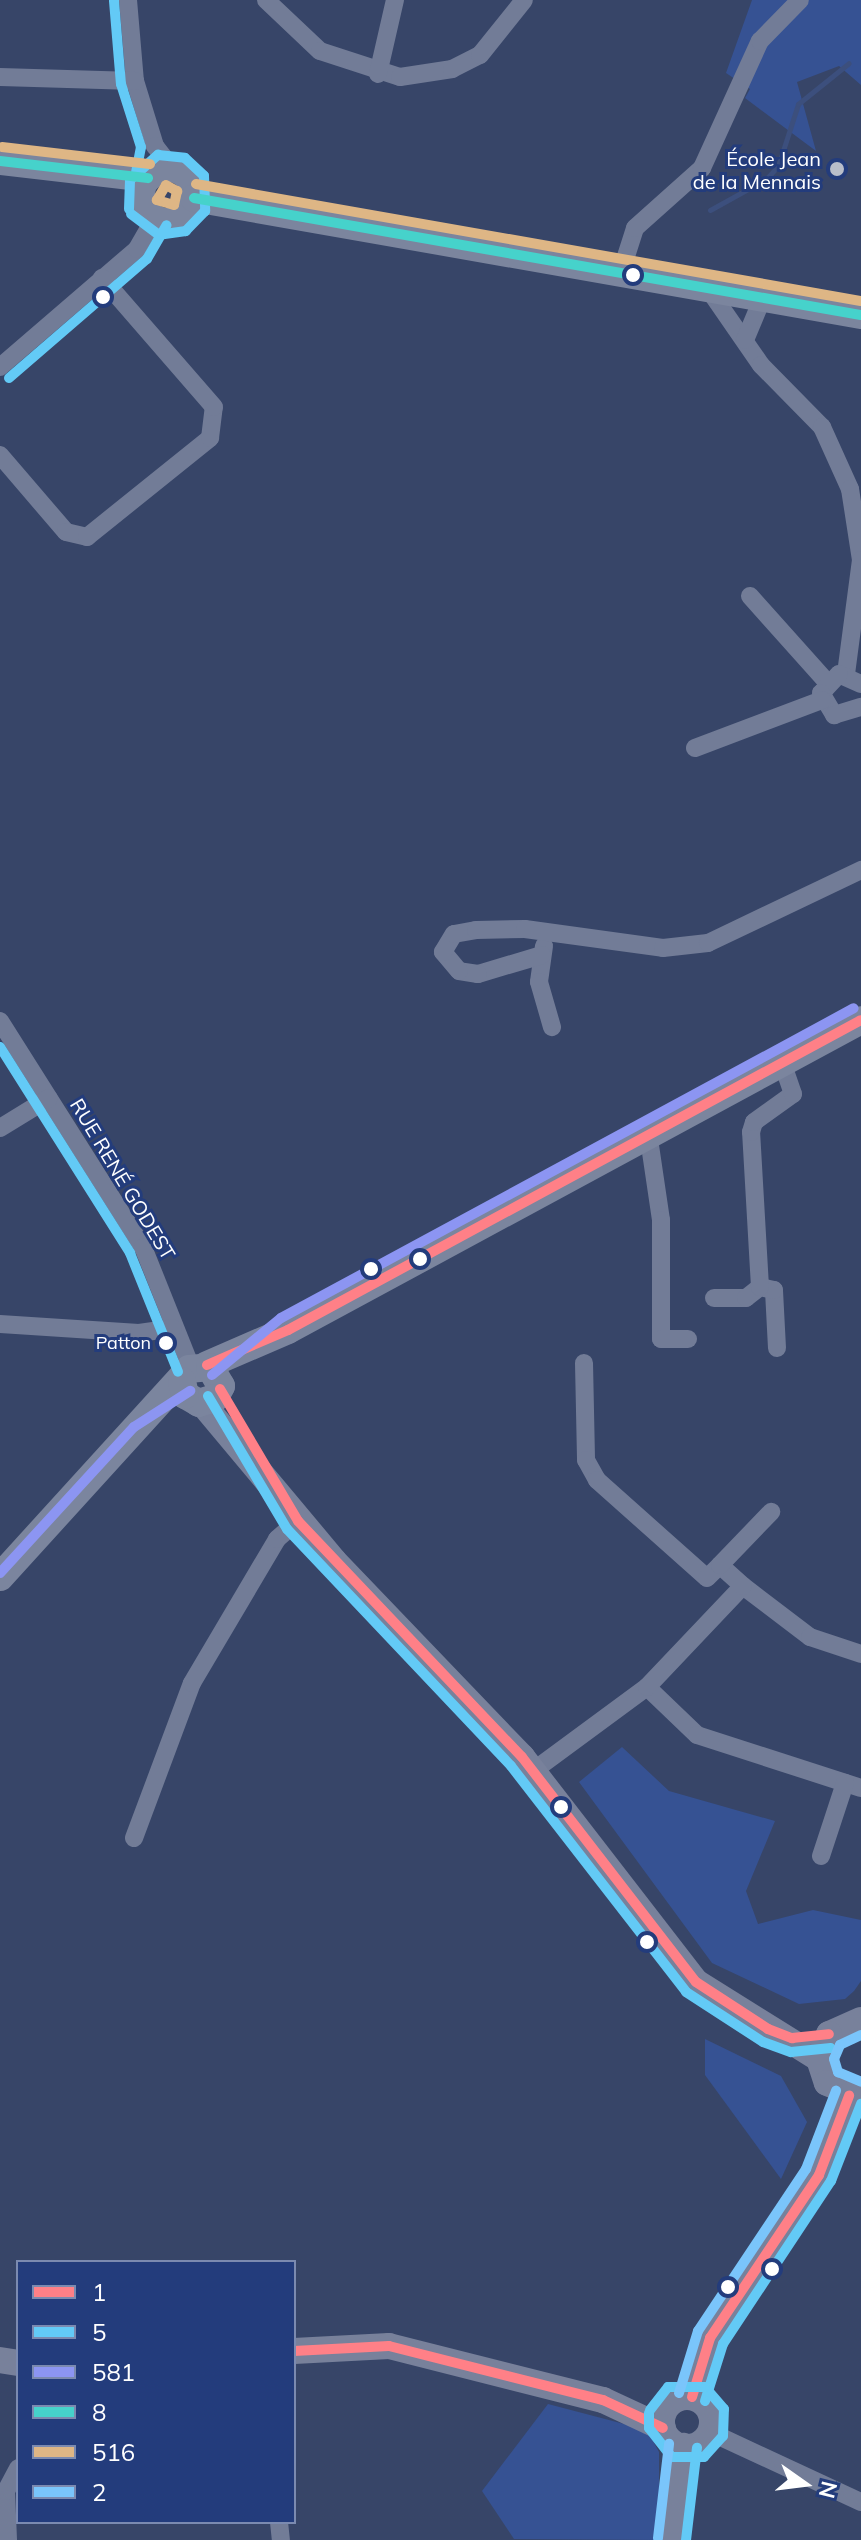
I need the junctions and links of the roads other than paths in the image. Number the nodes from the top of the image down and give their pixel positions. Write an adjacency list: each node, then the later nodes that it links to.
1 (128, 0): 8 (street)
2 (266, 0): 6 (street)
3 (395, 0): 6 (street)
4 (524, 0): 6 (street)
5 (800, 0): 12 (street)
6 (378, 74)
7 (0, 77): 8 (street)
8 (135, 81): 10 (street)
9 (0, 161): 10 (main road)
10 (153, 187): 11 (main road); 11 (main road); 13 (street)
11 (194, 198): 12 (main road)
12 (621, 272): 14 (main road)
13 (102, 278): 18 (street); 19 (street)
14 (707, 287): 15 (main road); 17 (street)
15 (763, 297): 16 (main road); 17 (street)
16 (861, 315)
17 (745, 340): 20 (street)
18 (0, 367)
19 (0, 455)
20 (856, 488): 22 (street)
21 (750, 596): 23 (street)
22 (854, 679): 23 (street)
23 (826, 681): 24 (street)
24 (822, 700): 25 (street); 26 (street)
25 (859, 714)
26 (695, 748)
27 (861, 870): 28 (street)
28 (546, 931): 29 (street); 29 (street)
29 (542, 955): 32 (street)
30 (861, 1020): 33 (main road)
31 (0, 1021): 34 (street, RUE RENÉ GODEST)
32 (552, 1027)
33 (782, 1062): 36 (main road); 37 (street)
34 (49, 1098): 35 (street); 40 (street, RUE RENÉ GODEST)
35 (0, 1128)
36 (648, 1132): 41 (street); 44 (main road)
37 (760, 1287): 38 (street); 42 (street)
38 (714, 1298)
39 (0, 1324): 40 (street)
40 (173, 1328): 44 (street, RUE RENÉ GODEST)
41 (688, 1339)
42 (777, 1348)
43 (584, 1363): 47 (street)
44 (203, 1385): 45 (street); 48 (main road); 50 (main road)
45 (291, 1511): 53 (street); 55 (street)
46 (771, 1512): 47 (street)
47 (720, 1565): 49 (street)
48 (0, 1577)
49 (743, 1586): 51 (street); 52 (street)
50 (0, 1594)
51 (861, 1654)
52 (647, 1687): 53 (street); 54 (street)
53 (533, 1771): 59 (street)
54 (853, 1785): 56 (street)
55 (134, 1838)
56 (821, 1856)
57 (861, 2020): 58 (street)
58 (829, 2034): 59 (street); 60 (street)
59 (792, 2038): 60 (street)
60 (819, 2059): 61 (street)
61 (855, 2097): 63 (street)
62 (296, 2351): 64 (street)
63 (692, 2397): 64 (street); 65 (street)
64 (665, 2417): 66 (street)
65 (710, 2432): 66 (street); 68 (street)
66 (683, 2446): 70 (street)
67 (16, 2472): 69 (street)
68 (861, 2502)
69 (8, 2540)
70 (672, 2540)

